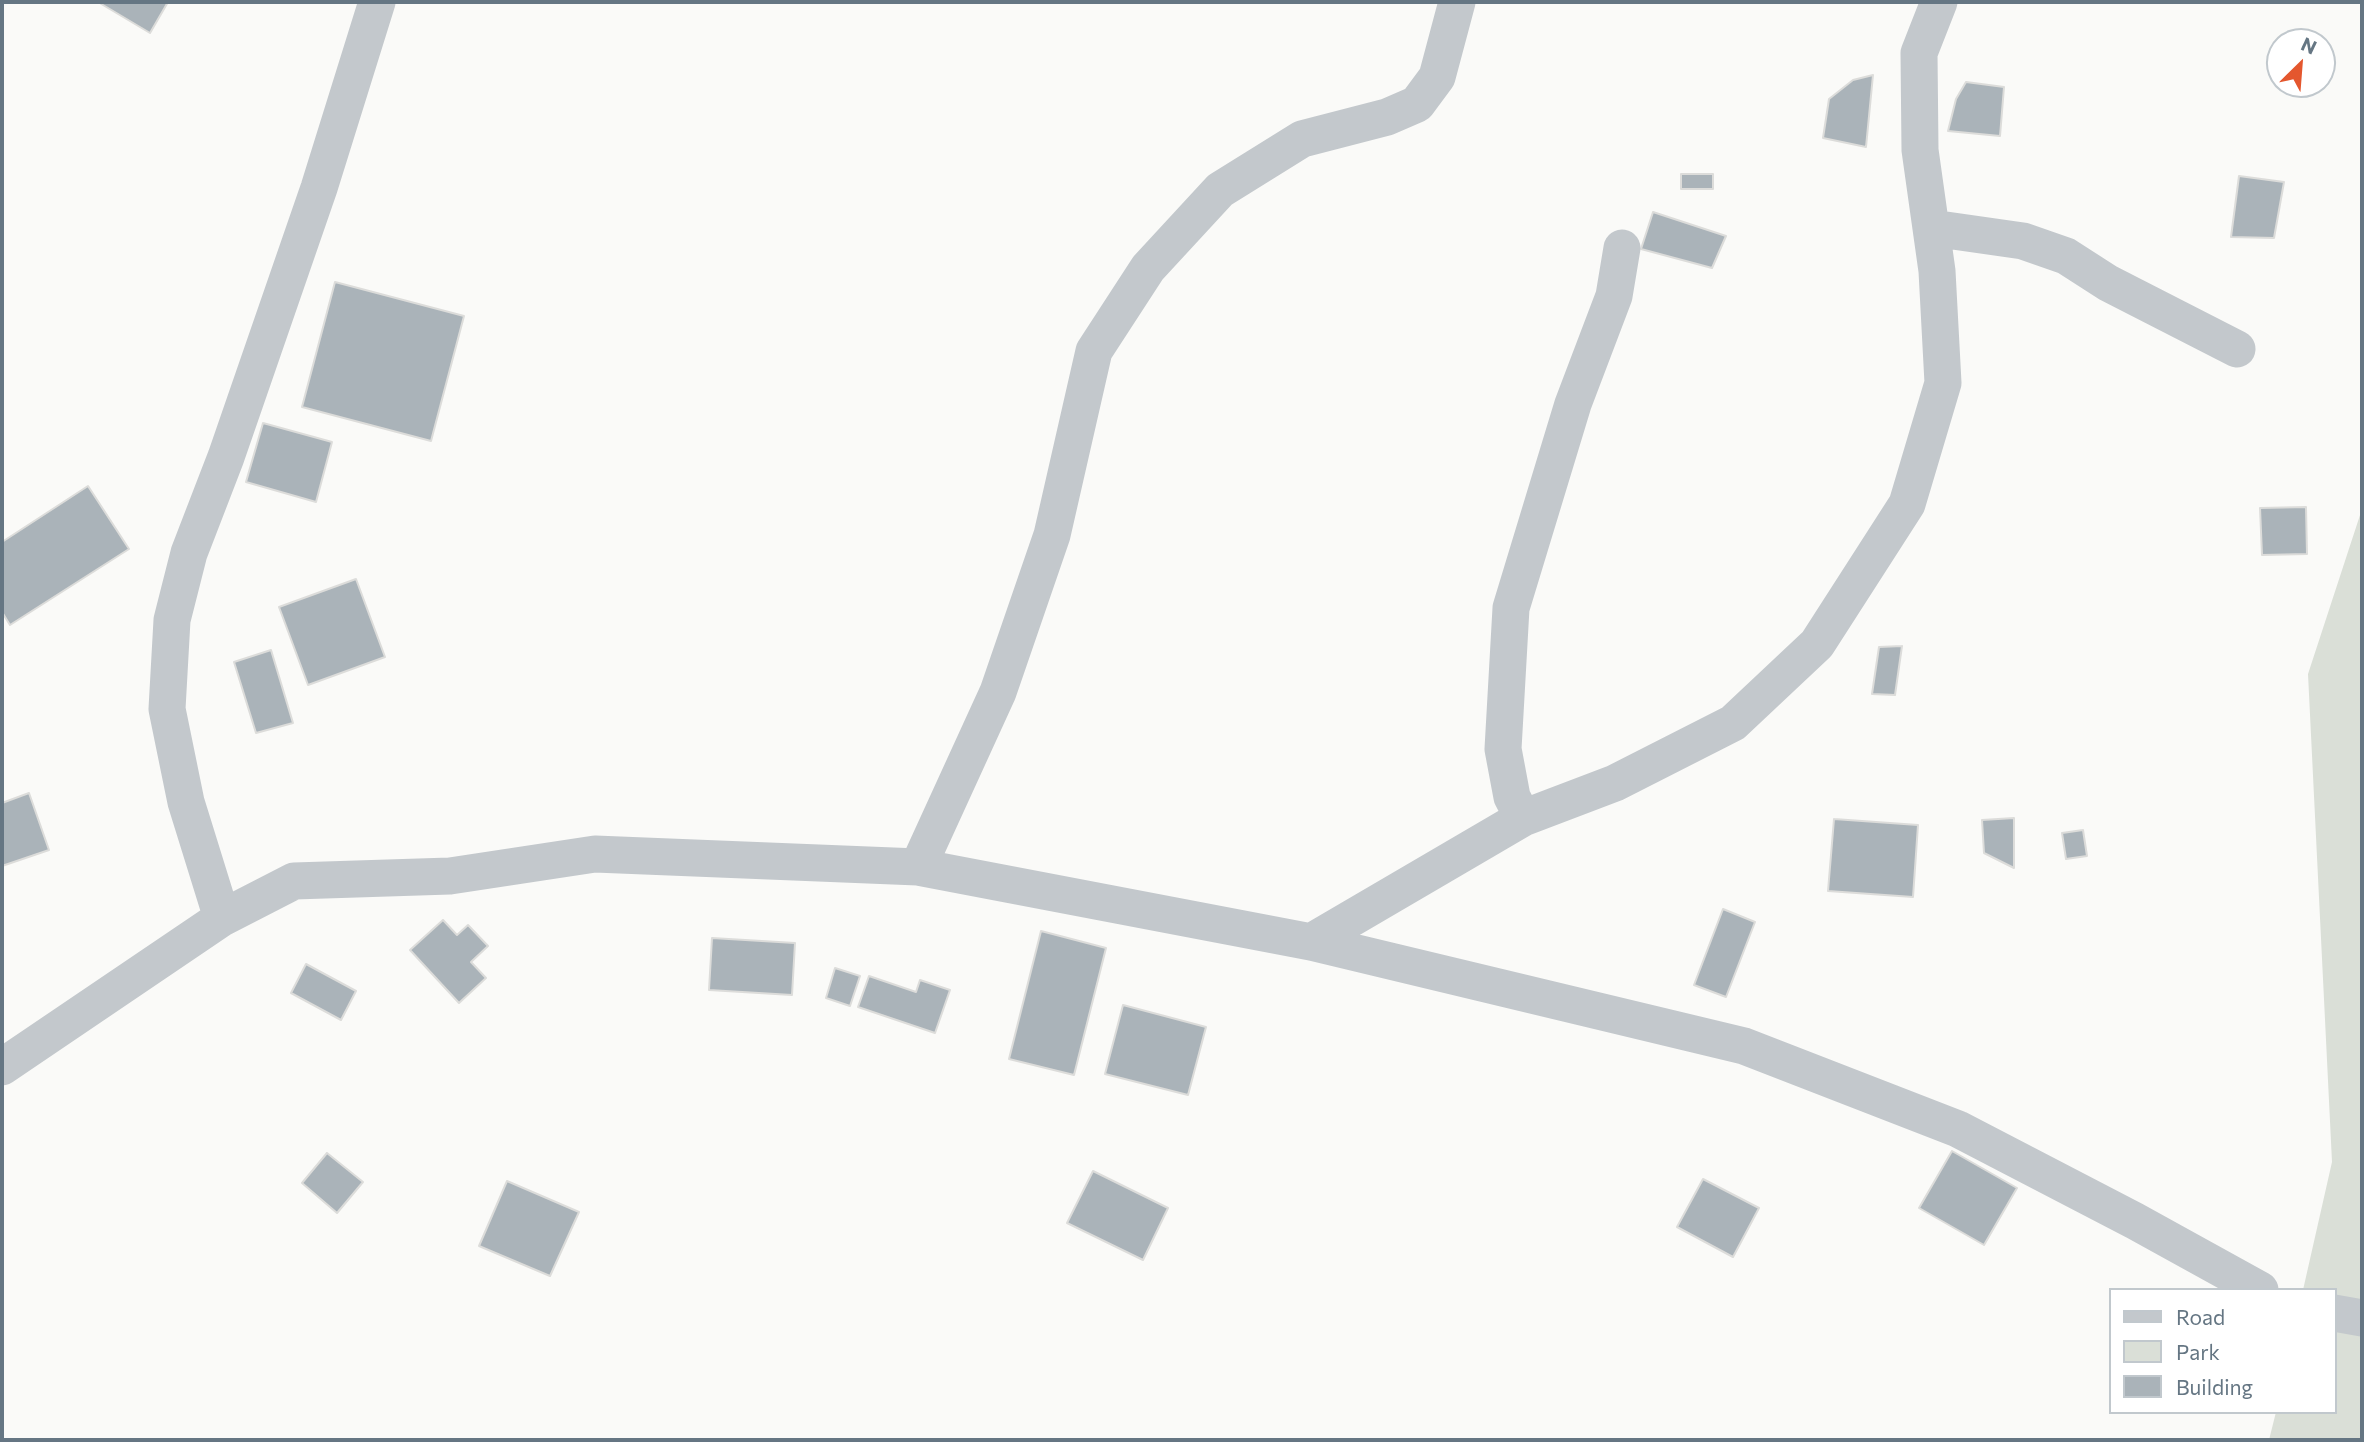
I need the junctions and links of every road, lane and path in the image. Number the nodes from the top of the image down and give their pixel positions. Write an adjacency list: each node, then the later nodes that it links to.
1 (377, 2): 9 (street)
2 (1457, 2): 8 (street)
3 (1939, 2): 4 (street)
4 (1932, 228): 6 (street); 7 (street)
5 (1622, 248): 7 (street)
6 (2237, 349)
7 (1523, 818): 10 (street)
8 (918, 867): 9 (street); 10 (street)
9 (222, 918): 11 (street)
10 (1311, 942): 12 (street)
11 (2, 1067)
12 (2256, 1288)
13 (2336, 1313): 14 (street)
14 (2362, 1318)

